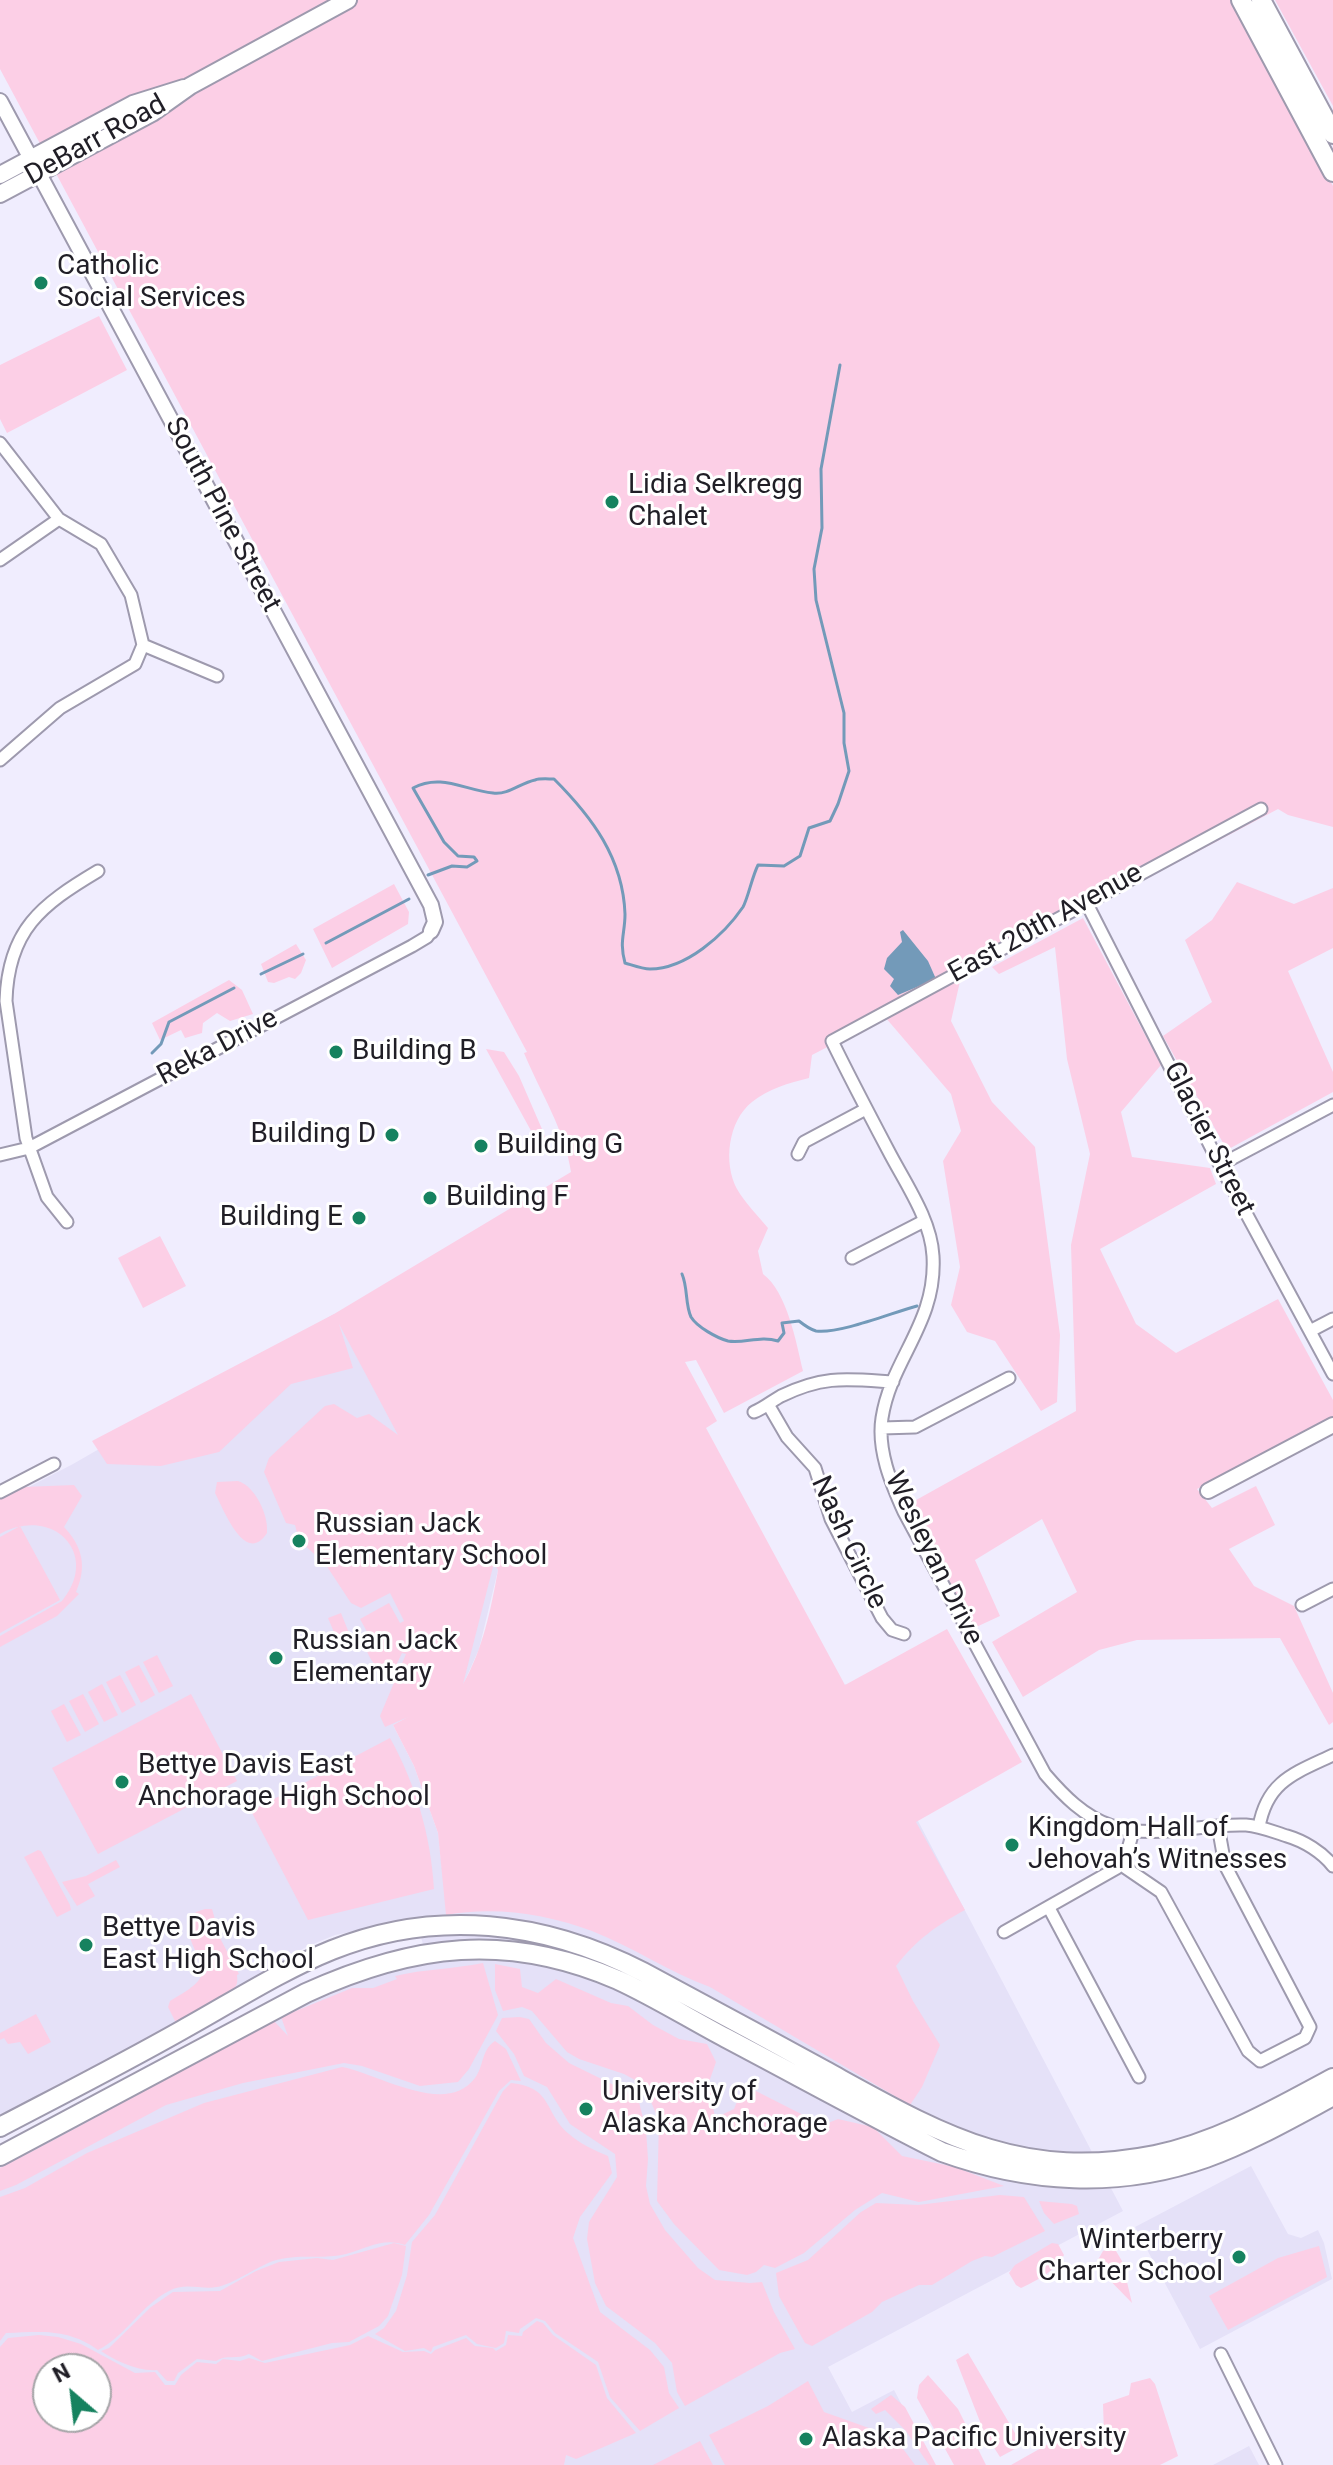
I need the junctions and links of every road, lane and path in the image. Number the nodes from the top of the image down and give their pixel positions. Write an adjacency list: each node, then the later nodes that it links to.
1 (348, 0): 6 (main road, DeBarr Road)
2 (1241, 0): 7 (main road)
3 (1261, 0): 5 (main road)
4 (0, 101): 6 (street, South Pine Street)
5 (1333, 134)
6 (35, 166): 8 (main road, DeBarr Road); 9 (main road, DeBarr Road); 19 (street, South Pine Street)
7 (1333, 172)
8 (0, 175)
9 (0, 194)
10 (0, 443): 11 (street)
11 (59, 519): 12 (street); 13 (street)
12 (0, 560)
13 (143, 645): 14 (street); 15 (street)
14 (217, 676)
15 (0, 760)
16 (1261, 809): 18 (street, East 20th Avenue)
17 (98, 871): 23 (street)
18 (1086, 902): 20 (street, East 20th Avenue); 26 (street, Glacier Street)
19 (431, 931): 23 (street, Reka Drive)
20 (832, 1041): 22 (street, Wesleyan Drive)
21 (1333, 1105): 26 (street)
22 (866, 1109): 24 (street); 27 (street, Wesleyan Drive)
23 (29, 1148): 25 (street, Reka Drive); 28 (street)
24 (798, 1154)
25 (0, 1155)
26 (1220, 1165): 31 (street, Glacier Street)
27 (924, 1221): 29 (street); 34 (street, Wesleyan Drive)
28 (67, 1222)
29 (852, 1258)
30 (1333, 1319): 31 (street)
31 (1310, 1331): 32 (street, Glacier Street)
32 (1333, 1374)
33 (1009, 1378): 38 (street)
34 (893, 1382): 35 (street); 38 (street, Wesleyan Drive)
35 (769, 1406): 36 (street); 44 (street, Nash Circle)
36 (754, 1412)
37 (1333, 1425): 40 (street)
38 (882, 1428): 48 (street, Wesleyan Drive)
39 (54, 1464): 41 (street)
40 (1208, 1491)
41 (0, 1492)
42 (1333, 1589): 43 (street)
43 (1302, 1605)
44 (904, 1634)
45 (1333, 1755): 47 (street)
46 (1218, 1826): 47 (street, Wesleyan Drive); 48 (street, Wesleyan Drive); 49 (street)
47 (1259, 1827): 50 (street, Wesleyan Drive)
48 (1133, 1831): 49 (street)
49 (1120, 1864): 51 (street)
50 (1333, 1866)
51 (1049, 1908): 52 (street); 53 (street)
52 (1004, 1932)
53 (1139, 2077)
54 (1333, 2078): 56 (main road)
55 (1333, 2096): 57 (main road)
56 (0, 2127)
57 (0, 2156)
58 (1221, 2354): 59 (street)
59 (1276, 2465)

